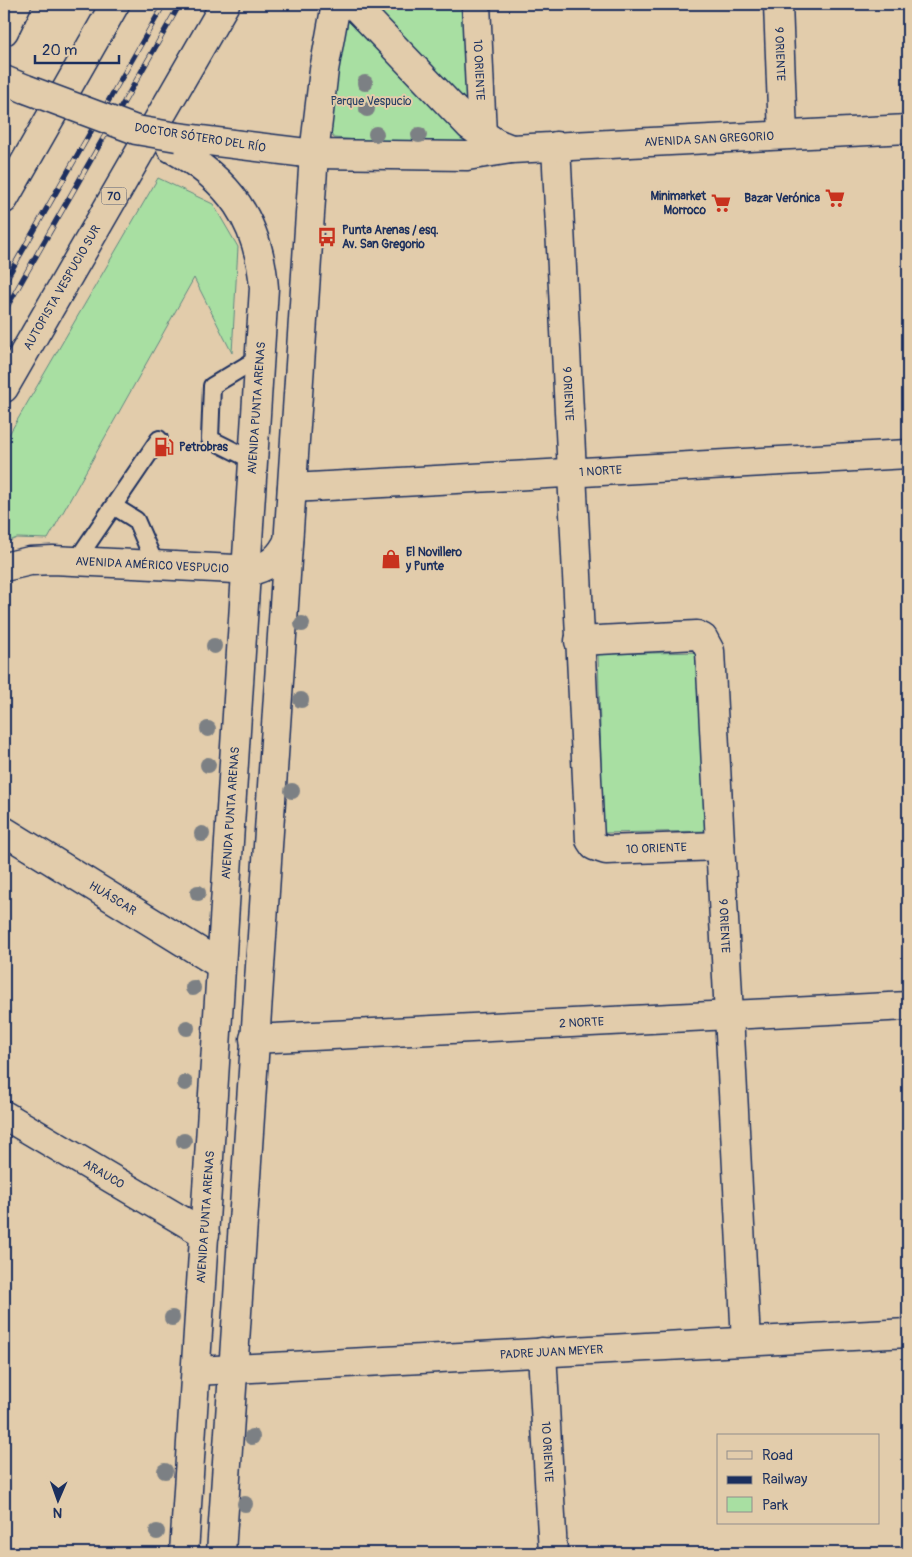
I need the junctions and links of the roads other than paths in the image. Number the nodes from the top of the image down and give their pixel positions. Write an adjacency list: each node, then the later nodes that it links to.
1 (17, 4): 8 (main road)
2 (115, 4): 18 (main road)
3 (225, 4): 20 (main road, AUTOPISTA VESPUCIO SUR / 70)
4 (336, 4): 17 (main road)
5 (353, 4): 12 (main road, AVENIDA SAN GREGORIO)
6 (476, 4): 12 (main road, 10 ORIENTE)
7 (778, 4): 13 (main road, 9 ORIENTE)
8 (4, 31)
9 (15, 85): 11 (main road, DOCTOR SÓTERO DEL RÍO, bridge)
10 (908, 129): 13 (main road, AVENIDA SAN GREGORIO)
11 (136, 130): 14 (main road, AVENIDA PUNTA ARENAS)
12 (482, 135): 16 (main road, AVENIDA SAN GREGORIO)
13 (783, 135): 15 (main road, AVENIDA SAN GREGORIO)
14 (174, 143): 17 (main road, DOCTOR SÓTERO DEL RÍO); 19 (main road, AVENIDA PUNTA ARENAS)
15 (556, 146): 16 (main road, AVENIDA SAN GREGORIO); 24 (main road, 9 ORIENTE)
16 (511, 148): 17 (main road, AVENIDA SAN GREGORIO)
17 (314, 154): 25 (main road)
18 (4, 199)
19 (260, 357): 23 (main road, AVENIDA PUNTA ARENAS); 23 (lane)
20 (4, 388)
21 (159, 439): 26 (lane)
22 (908, 454): 24 (main road, 1 NORTE)
23 (254, 462): 31 (main road, AVENIDA PUNTA ARENAS)
24 (571, 472): 25 (main road, 1 NORTE); 32 (main road, 9 ORIENTE)
25 (292, 488): 27 (main road)
26 (115, 507): 28 (lane); 29 (lane)
27 (288, 541): 31 (main road, AVENIDA AMÉRICO VESPUCIO); 39 (main road)
28 (76, 562): 29 (main road, AVENIDA AMÉRICO VESPUCIO); 30 (main road, AVENIDA AMÉRICO VESPUCIO)
29 (156, 566): 31 (main road, AVENIDA AMÉRICO VESPUCIO)
30 (4, 567)
31 (246, 570): 36 (main road, AVENIDA PUNTA ARENAS)
32 (579, 641): 34 (main road, 9 ORIENTE); 35 (main road, 9 ORIENTE)
33 (4, 831): 36 (main road, HUÁSCAR)
34 (594, 846): 35 (main road, 10 ORIENTE)
35 (720, 846): 38 (main road, 9 ORIENTE)
36 (221, 965): 41 (main road, AVENIDA PUNTA ARENAS)
37 (908, 1006): 38 (main road, 2 NORTE)
38 (729, 1015): 39 (main road, 2 NORTE); 43 (main road, 9 ORIENTE)
39 (254, 1039): 45 (main road)
40 (4, 1115): 41 (main road, ARAUCO)
41 (205, 1234): 46 (main road, AVENIDA PUNTA ARENAS)
42 (908, 1333): 43 (main road, PADRE JUAN MEYER)
43 (746, 1341): 44 (main road, PADRE JUAN MEYER)
44 (542, 1352): 45 (main road, PADRE JUAN MEYER); 49 (main road, 10 ORIENTE)
45 (233, 1369): 46 (main road, PADRE JUAN MEYER); 48 (main road)
46 (196, 1371): 47 (main road, AVENIDA PUNTA ARENAS)
47 (184, 1553)
48 (221, 1553)
49 (553, 1553)

